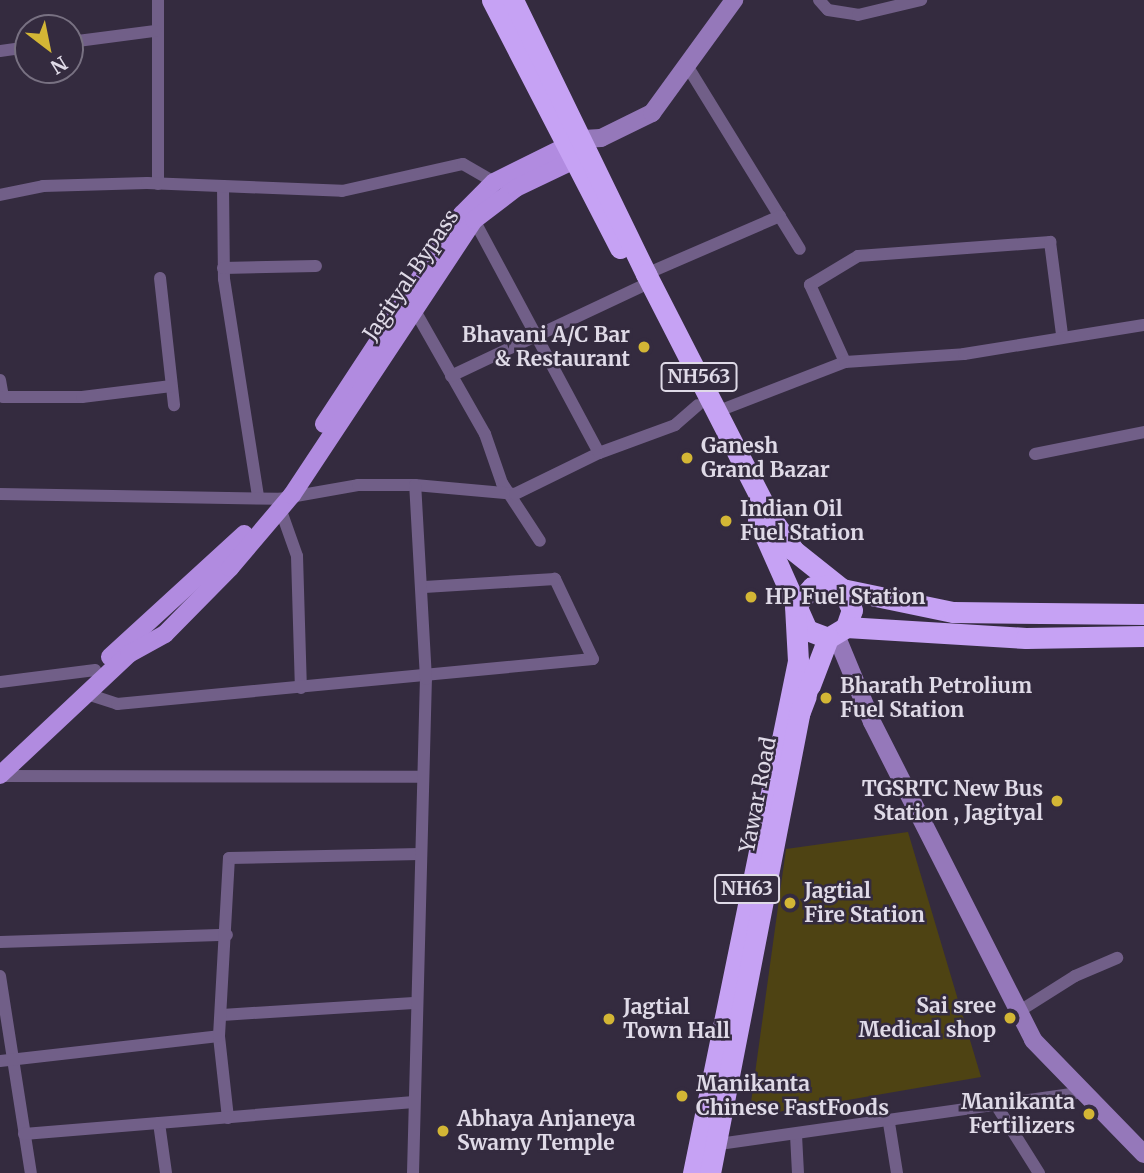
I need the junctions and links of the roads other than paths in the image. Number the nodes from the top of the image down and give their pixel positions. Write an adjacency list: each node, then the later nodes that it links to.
1 (158, 0): 7 (street)
2 (492, 0): 10 (highway, NH563)
3 (513, 0): 10 (highway, NH563)
4 (734, 0): 9 (main road)
5 (819, 0): 6 (street)
6 (921, 0)
7 (155, 31): 8 (street); 12 (street)
8 (84, 40)
9 (686, 64): 10 (main road); 15 (street)
10 (583, 147): 11 (main road, Jagityal Bypass); 16 (main road, Jagityal Bypass); 21 (highway, NH563)
11 (494, 182): 13 (street); 39 (main road, Jagityal Bypass)
12 (158, 184): 13 (street); 14 (street)
13 (223, 186): 19 (street)
14 (0, 195)
15 (780, 216): 17 (street); 21 (street)
16 (474, 220): 22 (main road, Jagityal Bypass); 25 (street)
17 (800, 249)
18 (316, 266): 19 (street)
19 (223, 268): 38 (street)
20 (160, 278): 29 (street)
21 (643, 280): 25 (street); 31 (highway, NH563)
22 (414, 309): 27 (street); 39 (main road, Jagityal Bypass)
23 (1144, 325): 24 (street)
24 (1062, 335): 26 (street); 26 (street)
25 (539, 337): 27 (street); 33 (street)
26 (845, 362): 31 (street)
27 (451, 376): 37 (street)
28 (0, 380): 29 (street)
29 (171, 386): 30 (street)
30 (174, 405)
31 (707, 408): 33 (street); 42 (highway, NH563); 43 (highway, NH563)
32 (1144, 432): 34 (street)
33 (599, 453): 37 (street)
34 (1035, 454)
35 (415, 485): 37 (street); 39 (street); 41 (street)
36 (0, 494): 38 (street)
37 (515, 494): 40 (street)
38 (258, 497): 39 (street)
39 (284, 501): 47 (main road, Jagityal Bypass); 50 (street); 51 (main road, Jagityal Bypass)
40 (540, 541)
41 (424, 587): 48 (street); 48 (street)
42 (837, 587): 43 (highway); 44 (highway); 45 (highway)
43 (795, 606): 45 (highway, NH563); 73 (highway, NH63)
44 (1144, 614)
45 (837, 633): 46 (highway); 61 (main road); 73 (highway, Yawar Road / NH63)
46 (1144, 636)
47 (95, 670): 49 (street); 52 (main road, Jagityal Bypass)
48 (426, 679): 50 (street); 54 (street)
49 (0, 682)
50 (301, 688): 51 (street)
51 (87, 694): 53 (main road, Jagityal Bypass)
52 (0, 759)
53 (0, 775): 54 (street)
54 (422, 777): 55 (street)
55 (420, 854): 56 (street); 60 (street)
56 (227, 935): 57 (street); 62 (street)
57 (0, 942)
58 (1117, 958): 61 (street)
59 (0, 976): 64 (street)
60 (414, 1003): 62 (street); 66 (street)
61 (1018, 1012): 65 (main road)
62 (222, 1015): 63 (street)
63 (219, 1036): 64 (street); 68 (street)
64 (6, 1060): 71 (street)
65 (1086, 1093): 67 (street); 74 (main road)
66 (411, 1102): 68 (street); 77 (street)
67 (998, 1108): 69 (street); 82 (street)
68 (228, 1118): 70 (street)
69 (890, 1122): 72 (street); 81 (street)
70 (159, 1123): 71 (street); 76 (street)
71 (24, 1135): 75 (street)
72 (796, 1135): 73 (street); 80 (street)
73 (707, 1145): 78 (highway, NH63); 79 (highway, Yawar Road / NH63)
74 (1144, 1154)
75 (31, 1173)
76 (166, 1173)
77 (412, 1173)
78 (694, 1173)
79 (710, 1173)
80 (798, 1173)
81 (897, 1173)
82 (1039, 1173)

